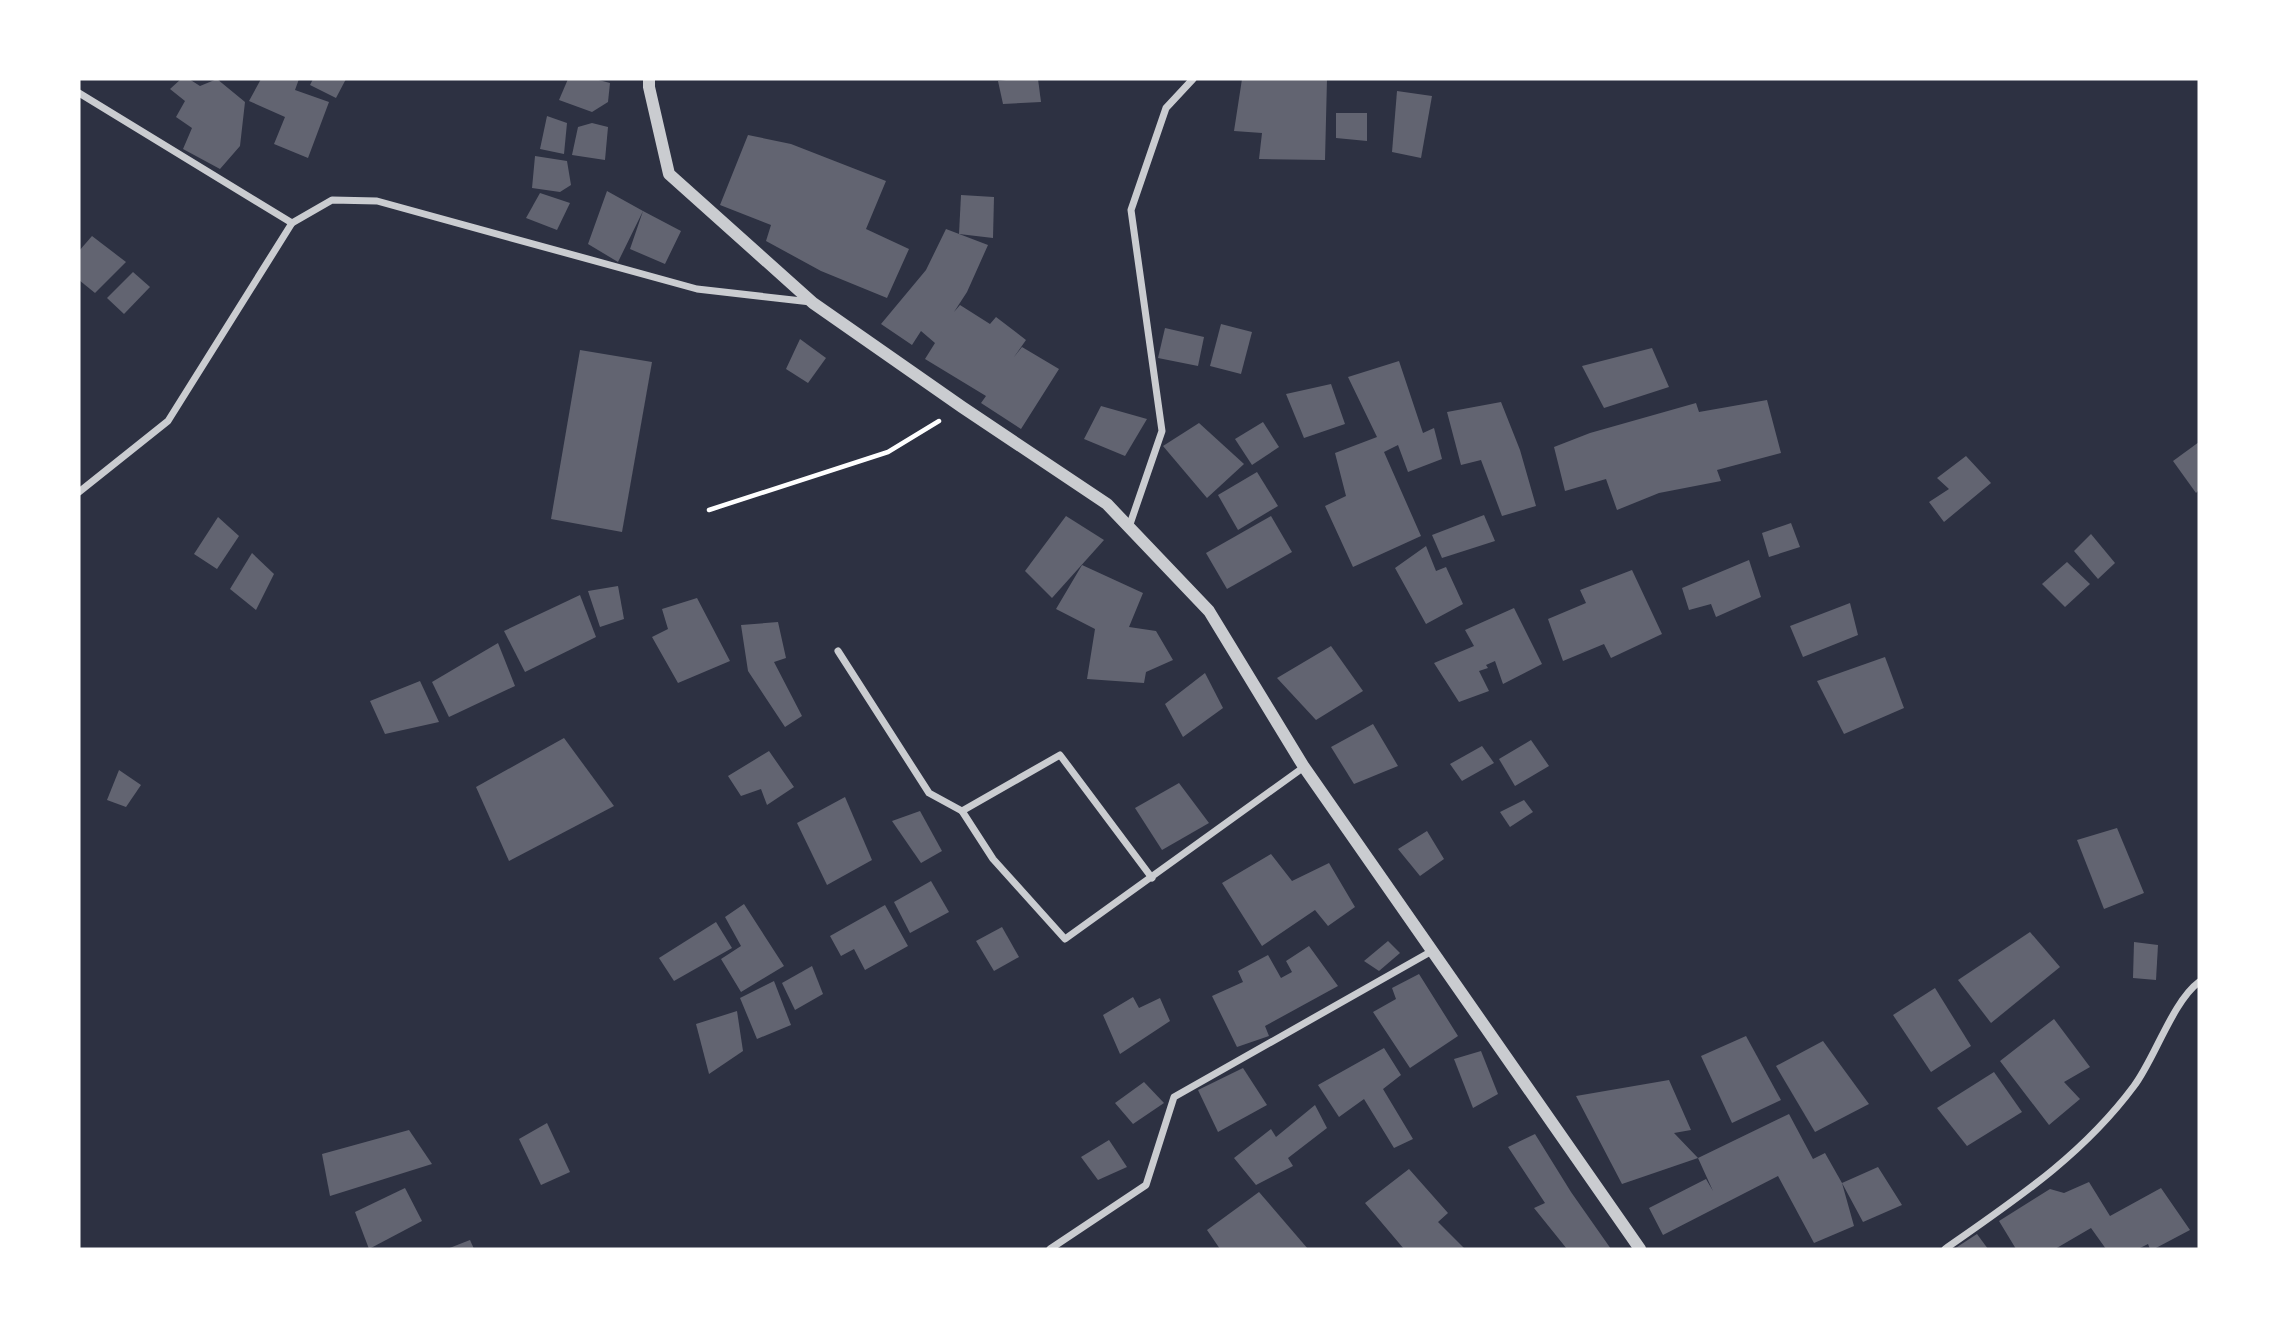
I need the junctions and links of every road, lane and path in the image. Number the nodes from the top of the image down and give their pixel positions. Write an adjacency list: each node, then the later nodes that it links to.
1 (649, 79): 5 (street)
2 (1193, 79): 9 (street)
3 (79, 93): 4 (street)
4 (292, 223): 5 (street); 7 (street)
5 (813, 303): 6 (street)
6 (962, 407): 8 (path); 9 (street)
7 (79, 492)
8 (709, 510)
9 (1129, 527): 11 (street)
10 (838, 651): 12 (street)
11 (1304, 767): 13 (street); 14 (street)
12 (962, 811): 13 (street); 13 (street)
13 (1152, 878)
14 (1433, 950): 16 (street); 17 (street)
15 (2199, 982): 18 (street)
16 (1050, 1249)
17 (1640, 1249)
18 (1945, 1249)

